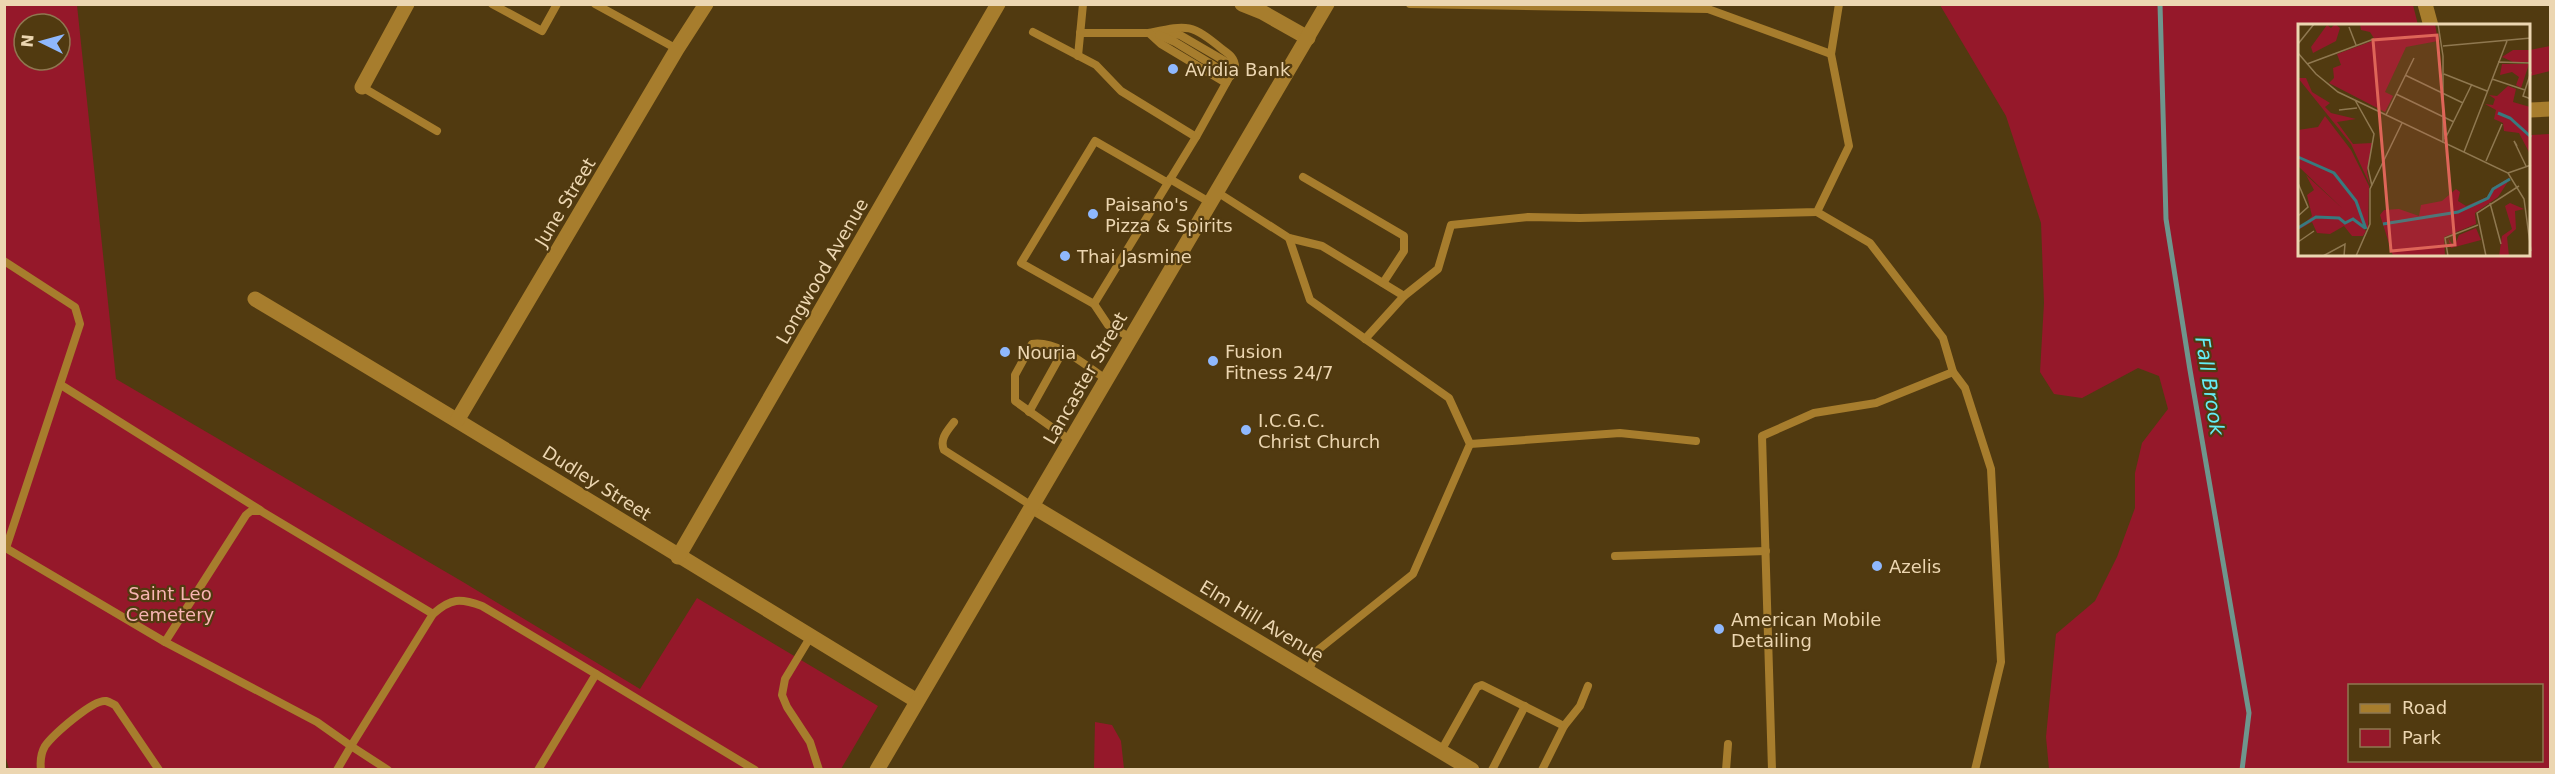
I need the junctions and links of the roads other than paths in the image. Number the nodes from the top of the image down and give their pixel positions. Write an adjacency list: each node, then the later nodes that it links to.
1 (407, 4): 26 (street)
2 (492, 4): 3 (lane)
3 (557, 4)
4 (595, 4): 21 (lane)
5 (706, 4): 21 (street, June Street)
6 (998, 4): 58 (street, Longwood Avenue)
7 (1083, 4): 18 (lane)
8 (1242, 4): 15 (street)
9 (1327, 4): 20 (street, Lancaster Street)
10 (1410, 4): 13 (lane)
11 (1839, 4): 22 (lane)
12 (2425, 4): 16 (street)
13 (1489, 5): 14 (lane)
14 (1708, 7): 22 (lane)
15 (1257, 8): 20 (street)
16 (2430, 24)
17 (1033, 32): 23 (lane)
18 (1080, 33): 19 (lane); 23 (lane)
19 (1149, 33): 24 (lane); 24 (lane); 25 (lane)
20 (1308, 38): 33 (street, Lancaster Street)
21 (677, 49): 48 (street, June Street)
22 (1831, 54): 34 (lane)
23 (1078, 56): 30 (lane)
24 (1235, 67): 25 (lane)
25 (1228, 79): 30 (lane)
26 (362, 87): 29 (lane)
27 (2550, 109): 28 (street)
28 (2531, 110)
29 (437, 131)
30 (1196, 137): 32 (lane)
31 (1304, 177): 37 (lane)
32 (1169, 181): 33 (lane); 40 (lane); 40 (lane)
33 (1214, 198): 35 (lane); 41 (street, Lancaster Street)
34 (1817, 212): 38 (lane); 44 (lane)
35 (1289, 238): 37 (lane); 42 (lane)
36 (4, 261): 46 (lane)
37 (1383, 283): 38 (lane)
38 (1404, 296): 42 (lane)
39 (255, 299): 48 (street, Dudley Street)
40 (1094, 304): 41 (lane)
41 (1131, 338): 45 (street, Lancaster Street)
42 (1365, 339): 52 (lane)
43 (1063, 351): 45 (lane); 47 (lane); 47 (lane)
44 (1953, 372): 56 (lane); 84 (lane)
45 (1107, 380): 50 (street, Lancaster Street)
46 (61, 385): 54 (lane); 55 (lane)
47 (1029, 412): 50 (lane)
48 (458, 419): 58 (street, Dudley Street)
49 (954, 422): 53 (lane)
50 (1071, 441): 53 (street, Lancaster Street)
51 (1696, 441): 52 (lane)
52 (1470, 444): 62 (lane)
53 (1032, 506): 62 (street, Elm Hill Avenue); 65 (street, Lancaster Street)
54 (261, 511): 59 (lane); 61 (lane)
55 (5, 547): 61 (lane)
56 (1766, 551): 57 (lane); 83 (lane)
57 (1615, 556)
58 (678, 557): 60 (street, Dudley Street)
59 (433, 614): 63 (lane); 69 (lane)
60 (811, 636): 65 (street, Dudley Street); 77 (lane)
61 (165, 642): 69 (lane)
62 (1308, 671): 70 (street, Elm Hill Avenue)
63 (596, 674): 75 (lane); 76 (lane)
64 (1588, 686): 67 (lane)
65 (917, 701): 78 (street, Lancaster Street)
66 (1525, 706): 67 (lane); 70 (lane); 80 (lane)
67 (1564, 726): 81 (lane)
68 (1728, 744): 82 (lane)
69 (351, 746): 73 (lane); 74 (lane)
70 (1441, 751): 79 (street, Elm Hill Avenue)
71 (41, 770): 72 (lane)
72 (159, 770)
73 (337, 770)
74 (388, 770)
75 (538, 770)
76 (755, 770)
77 (819, 770)
78 (877, 770)
79 (1472, 770)
80 (1492, 770)
81 (1542, 770)
82 (1726, 770)
83 (1772, 770)
84 (1975, 770)

